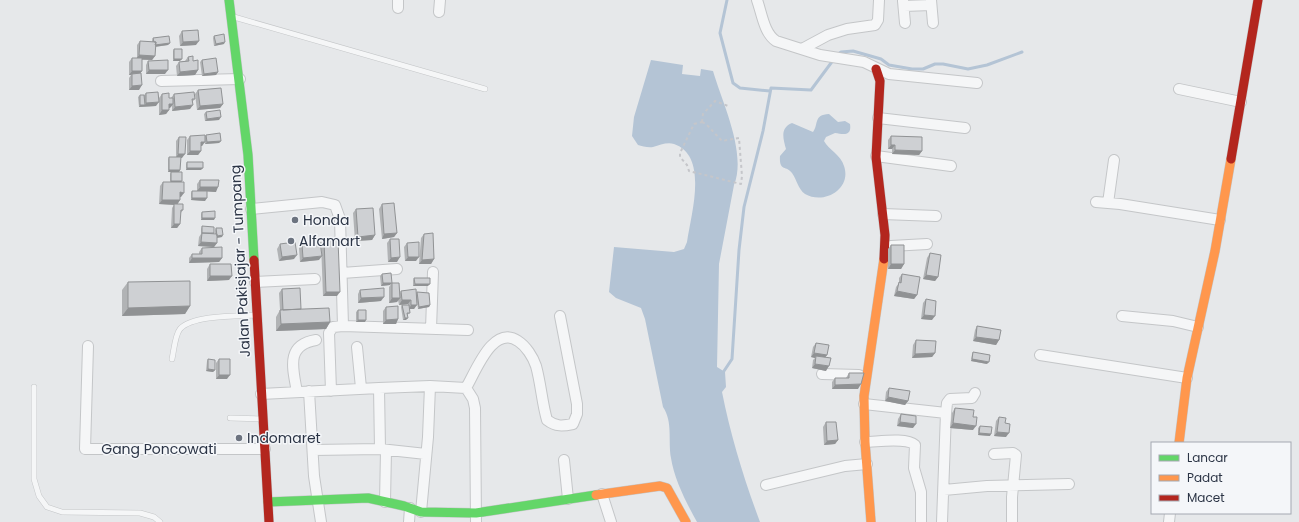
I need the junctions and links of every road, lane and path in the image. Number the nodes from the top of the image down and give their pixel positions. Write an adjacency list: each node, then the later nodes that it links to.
1 (229, 0): 9 (street, Jalan Pakisjajar - Tumpang)
2 (440, 0): 8 (street)
3 (758, 0): 12 (street)
4 (879, 0): 12 (street)
5 (1258, 0): 19 (street)
6 (904, 3): 7 (street); 10 (street)
7 (931, 3): 11 (street)
8 (439, 12)
9 (231, 16): 14 (street, Jalan Pakisjajar - Tumpang); 17 (lane)
10 (905, 23)
11 (933, 23)
12 (802, 48): 13 (street)
13 (876, 69): 16 (street); 21 (street)
14 (240, 79): 15 (street); 29 (street, Jalan Pakisjajar - Tumpang)
15 (161, 81)
16 (977, 83)
17 (485, 89)
18 (1179, 89): 19 (street)
19 (1241, 102): 32 (street)
20 (728, 106): 22 (path)
21 (878, 118): 23 (street); 24 (street)
22 (702, 122): 22 (path)
23 (965, 128)
24 (876, 156): 26 (street); 30 (street)
25 (1114, 160): 28 (street)
26 (951, 166)
27 (1096, 202): 28 (street)
28 (1108, 203): 32 (street)
29 (251, 210): 37 (street); 39 (street, Jalan Pakisjajar - Tumpang)
30 (883, 214): 31 (street); 34 (street)
31 (936, 216)
32 (1220, 220): 44 (street)
33 (927, 244): 34 (street)
34 (886, 246): 53 (street)
35 (396, 269): 37 (street)
36 (433, 272): 45 (street)
37 (342, 273): 43 (street)
38 (315, 279): 39 (street)
39 (255, 282): 40 (street, Jalan Pakisjajar - Tumpang)
40 (257, 315): 51 (lane); 64 (street, Jalan Pakisjajar - Tumpang)
41 (560, 316): 59 (street)
42 (1122, 316): 44 (street)
43 (343, 326): 45 (street); 61 (street)
44 (1198, 327): 54 (street)
45 (431, 329): 46 (street)
46 (468, 330)
47 (316, 340): 62 (street)
48 (88, 346): 71 (street, Gang Poncowati)
49 (357, 347): 57 (street)
50 (1040, 355): 54 (street)
51 (172, 359)
52 (822, 374): 53 (street)
53 (867, 376): 65 (street)
54 (1187, 378): 70 (street)
55 (430, 386): 58 (street); 59 (street); 74 (street)
56 (34, 387): 90 (lane)
57 (361, 388): 58 (street); 61 (street)
58 (379, 388): 72 (street)
59 (466, 388): 89 (street)
60 (309, 391): 61 (street); 62 (street); 73 (street)
61 (331, 391)
62 (297, 392): 64 (street)
63 (975, 393): 66 (street)
64 (262, 394): 68 (street, Jalan Pakisjajar - Tumpang)
65 (864, 404): 66 (street); 69 (street)
66 (946, 413): 81 (street)
67 (230, 418): 68 (lane)
68 (263, 420): 71 (street, Jalan Pakisjajar - Tumpang)
69 (865, 442): 77 (street); 97 (street)
70 (1179, 442)
71 (265, 449): 85 (street, Jalan Pakisjajar - Tumpang)
72 (383, 449): 73 (street); 74 (street); 86 (street)
73 (313, 450): 84 (street)
74 (426, 454): 88 (street)
75 (994, 454): 80 (street)
76 (564, 460): 83 (street)
77 (868, 464): 79 (street); 96 (street)
78 (1069, 484): 80 (street)
79 (766, 485)
80 (1014, 486): 81 (street); 99 (street)
81 (944, 490): 98 (street)
82 (602, 494): 83 (street); 94 (street); 95 (street)
83 (568, 499): 89 (street)
84 (319, 501): 85 (street); 86 (street); 92 (street)
85 (268, 502): 91 (street, Jalan Pakisjajar - Tumpang)
86 (385, 502): 87 (street)
87 (410, 508): 88 (street); 93 (street)
88 (421, 512): 89 (street)
89 (476, 518)
90 (160, 522)
91 (269, 522)
92 (321, 522)
93 (409, 522)
94 (611, 522)
95 (686, 522)
96 (871, 522)
97 (921, 522)
98 (942, 522)
99 (1012, 522)

